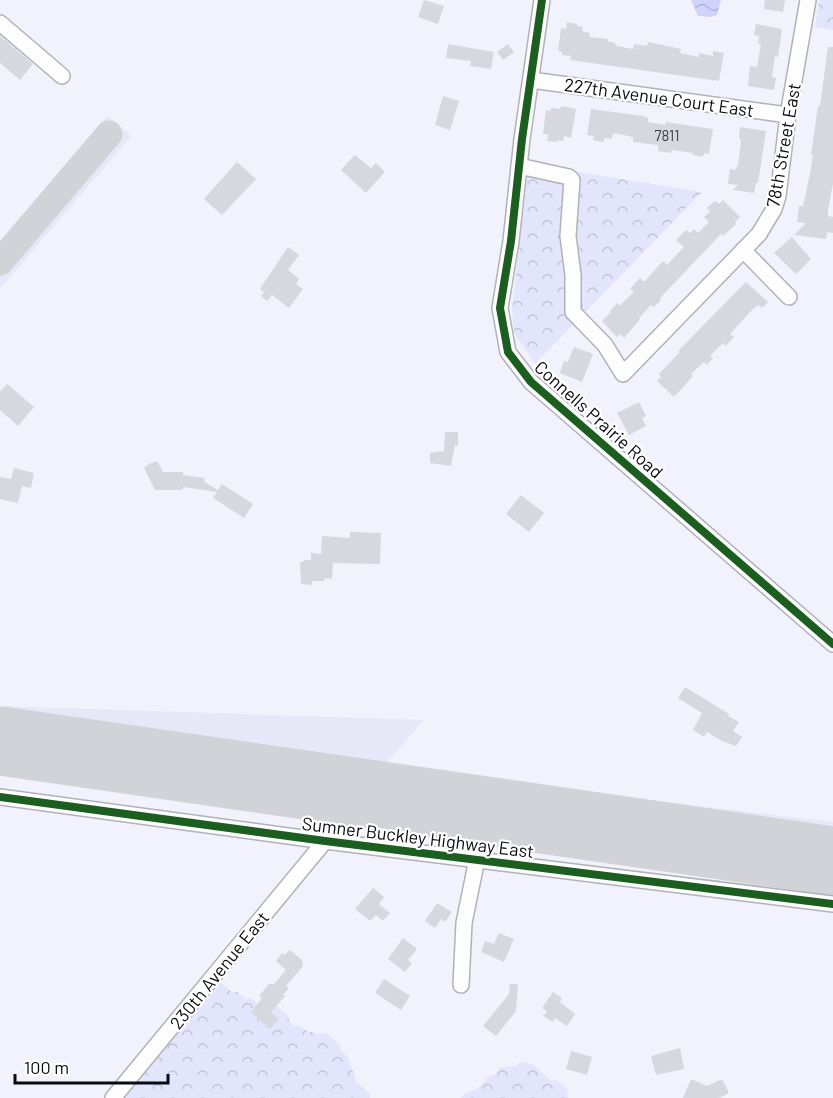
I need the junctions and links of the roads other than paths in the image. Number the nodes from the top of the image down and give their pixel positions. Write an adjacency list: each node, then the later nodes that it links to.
1 (542, 0): 5 (street, Connells Prairie Road)
2 (808, 0): 6 (street, 78th Street East)
3 (0, 24): 4 (street)
4 (62, 76)
5 (531, 80): 6 (street, 227th Avenue Court East); 7 (street, Connells Prairie Road)
6 (788, 115): 8 (street, 78th Street East)
7 (519, 166): 8 (street, 78th Street East); 10 (street, Connells Prairie Road)
8 (743, 250): 9 (street)
9 (789, 297)
10 (833, 645)
11 (0, 797): 12 (street, Sumner Buckley Highway East)
12 (325, 841): 13 (street, Sumner Buckley Highway East); 16 (street, 230th Avenue East)
13 (477, 859): 14 (street, Sumner Buckley Highway East); 15 (street)
14 (833, 904)
15 (461, 985)
16 (113, 1098)

